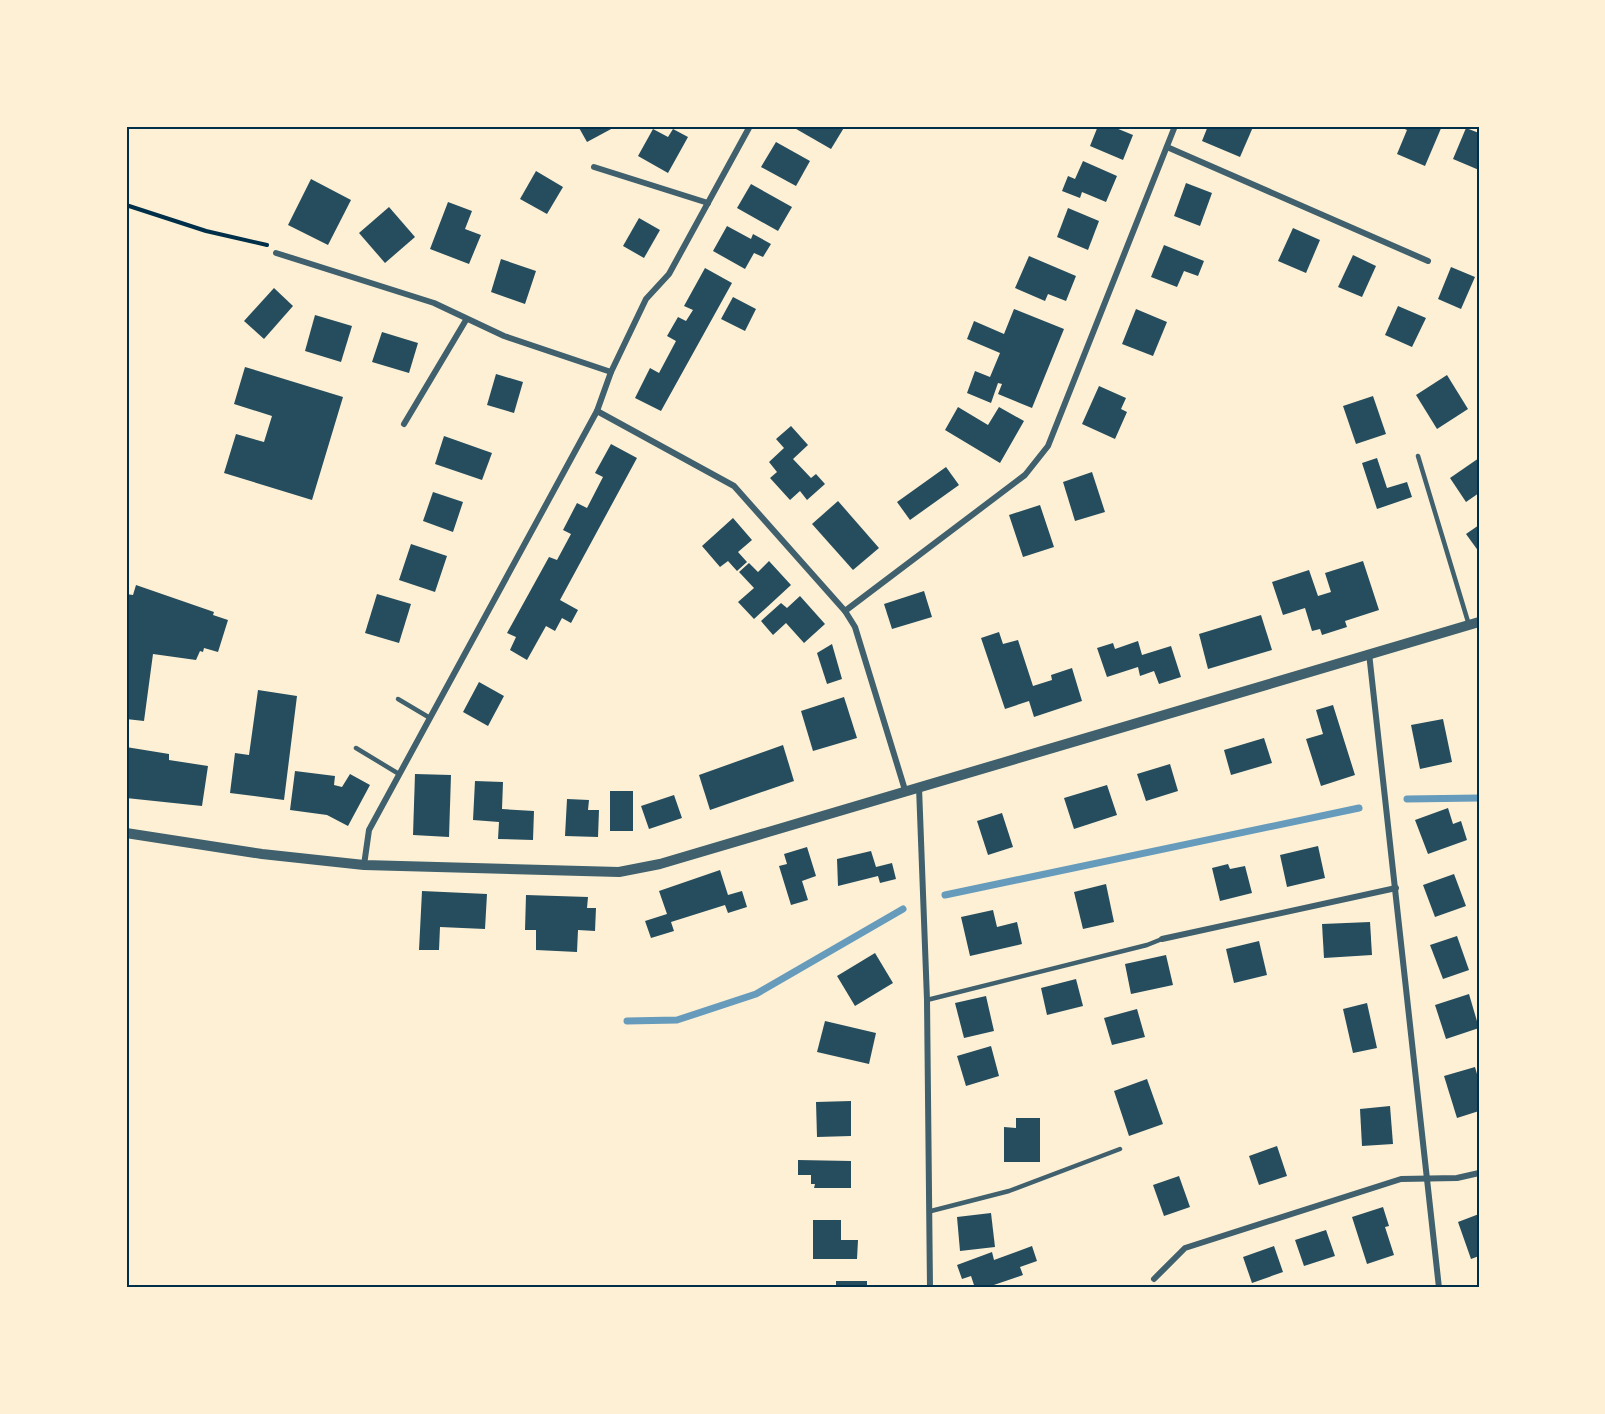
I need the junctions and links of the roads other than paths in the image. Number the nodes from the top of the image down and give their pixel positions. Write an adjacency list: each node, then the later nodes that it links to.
1 (750, 126): 5 (street)
2 (1175, 126): 3 (street)
3 (1167, 147): 7 (street); 13 (street)
4 (594, 167): 5 (street)
5 (708, 203): 9 (street)
6 (276, 254): 8 (street)
7 (1428, 261)
8 (466, 320): 9 (street); 11 (street)
9 (611, 372): 10 (street)
10 (597, 411): 13 (street); 17 (street)
11 (404, 424)
12 (1418, 456): 14 (lane)
13 (845, 611): 21 (street)
14 (1474, 623): 15 (street)
15 (1369, 653): 20 (street); 24 (street)
16 (398, 699): 17 (lane)
17 (430, 718): 19 (street)
18 (356, 748): 19 (lane)
19 (399, 774): 23 (street)
20 (919, 787): 21 (street); 26 (street)
21 (905, 790): 23 (street)
22 (126, 833): 23 (street)
23 (364, 865)
24 (1396, 888): 25 (street); 29 (street)
25 (1162, 939): 26 (lane)
26 (927, 1000): 30 (street)
27 (1120, 1149): 30 (lane)
28 (1479, 1173): 29 (street)
29 (1427, 1179): 31 (street); 33 (street)
30 (931, 1211): 32 (street)
31 (1154, 1279)
32 (930, 1288)
33 (1439, 1288)

